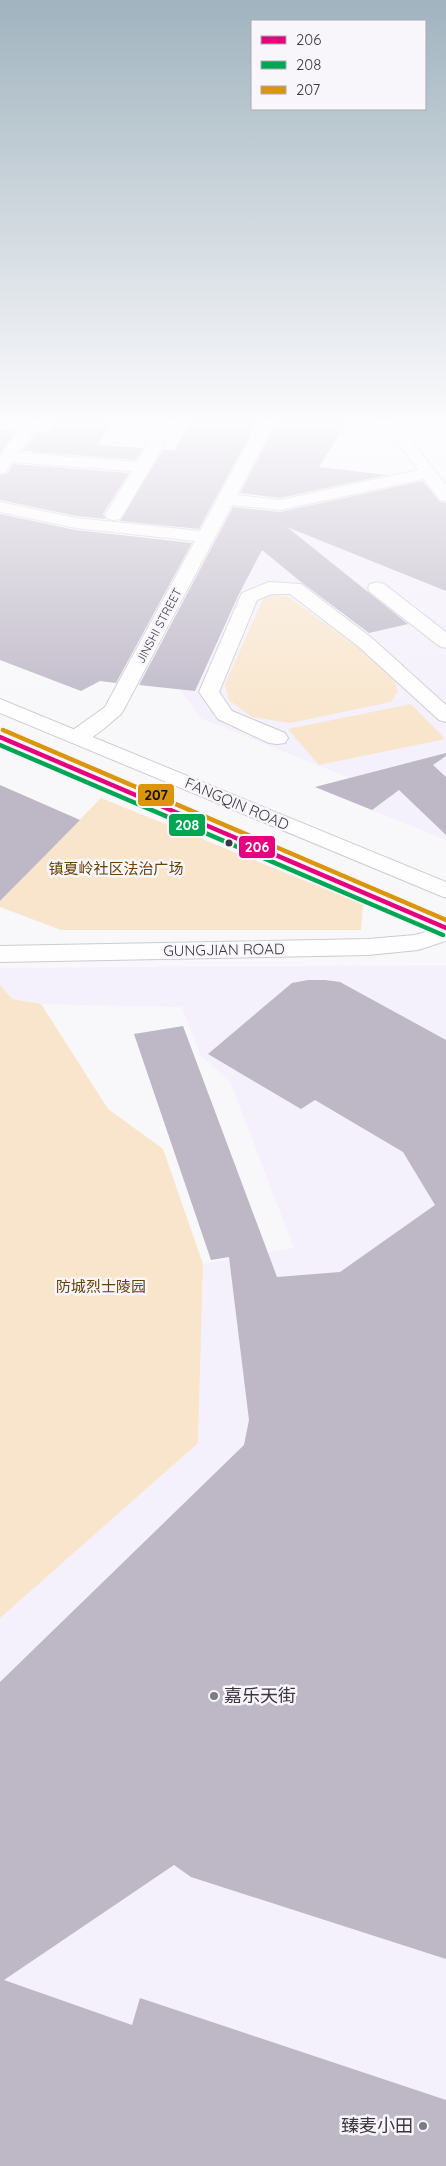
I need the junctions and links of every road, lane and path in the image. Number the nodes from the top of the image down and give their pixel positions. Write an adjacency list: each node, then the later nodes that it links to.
1 (77, 523): 3 (street)
2 (214, 523): 3 (street, JINSHI STREET)
3 (206, 537): 9 (street, JINSHI STREET)
4 (377, 588): 5 (street)
5 (446, 642)
6 (0, 705): 9 (street, FANGQIN ROAD)
7 (446, 716): 10 (street)
8 (0, 737): 12 (street, FANGQIN ROAD)
9 (78, 737): 11 (street, FANGQIN ROAD)
10 (277, 738)
11 (446, 891)
12 (446, 928)
13 (446, 933): 14 (street, GUNGJIAN ROAD)
14 (0, 954)

